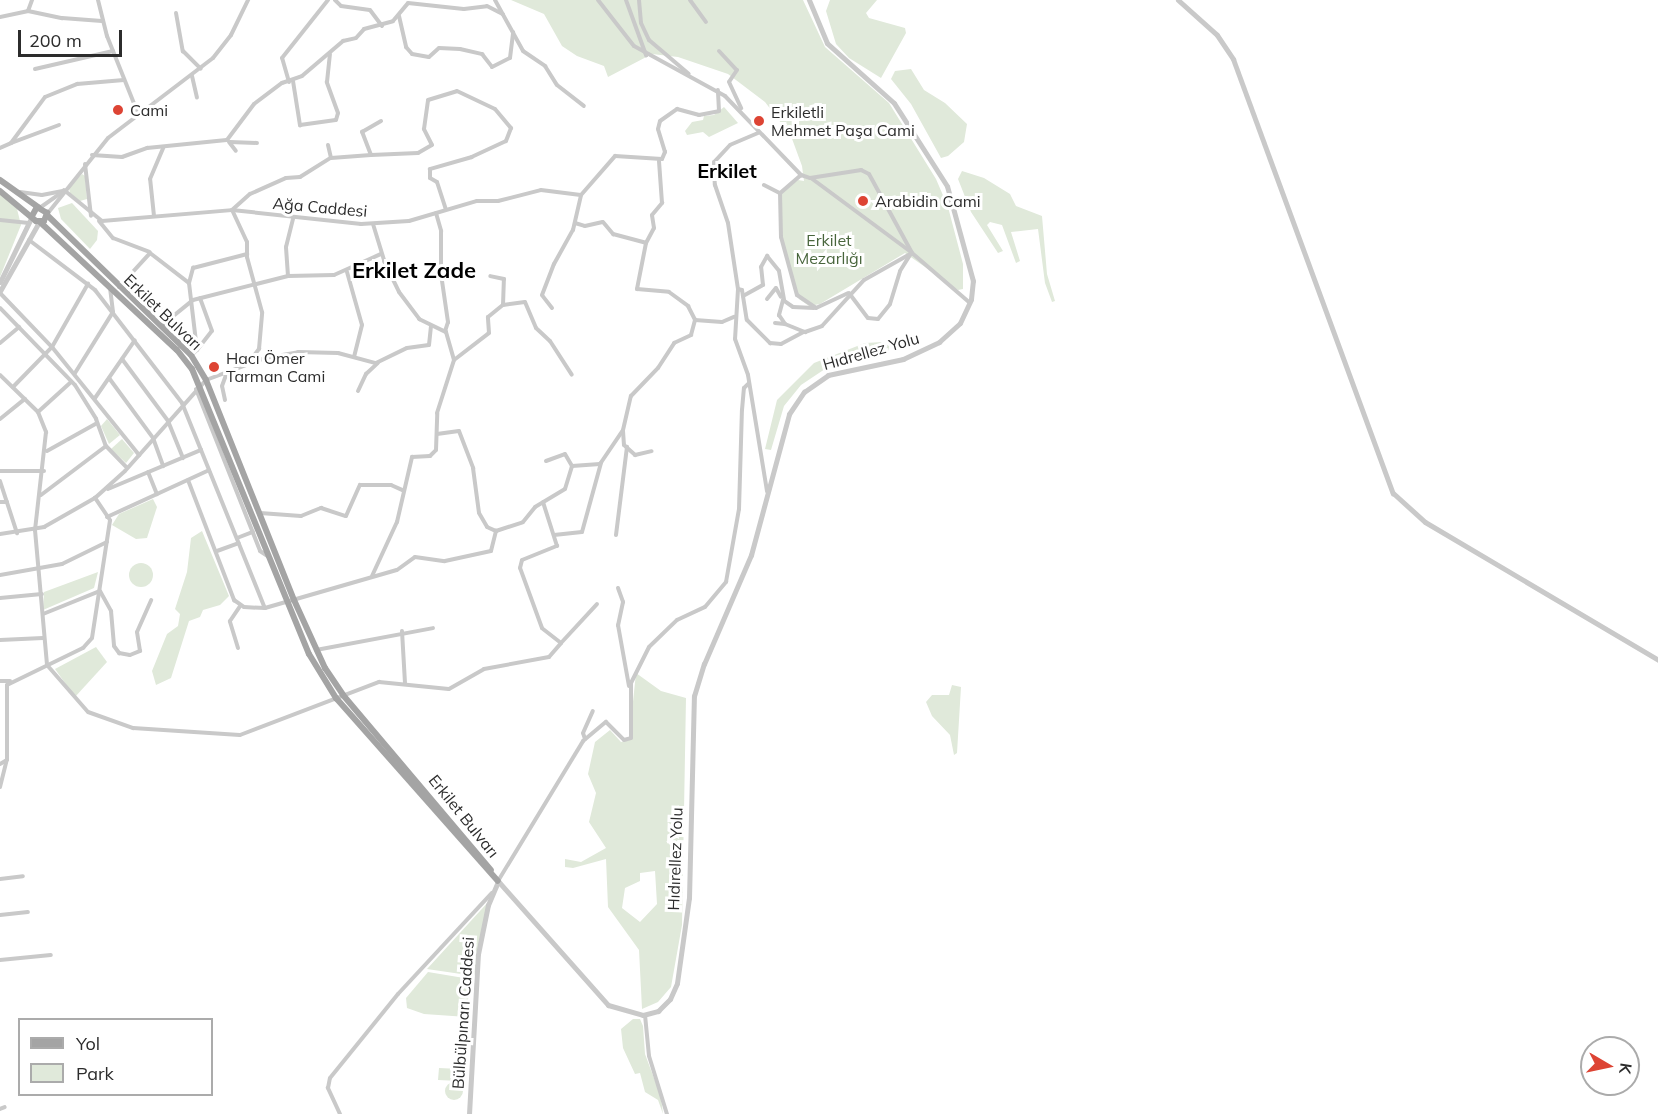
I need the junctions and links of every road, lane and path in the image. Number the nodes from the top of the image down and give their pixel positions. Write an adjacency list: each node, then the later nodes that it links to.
1 (32, 0): 13 (street)
2 (98, 0): 18 (street)
3 (248, 0): 27 (street)
4 (328, 0): 31 (street)
5 (335, 0): 20 (street)
6 (495, 0): 15 (street)
7 (598, 0): 25 (street)
8 (626, 0): 25 (street)
9 (639, 0): 29 (street)
10 (690, 0): 19 (street)
11 (809, 0): 100 (street, Hıdrellez Yolu)
12 (1178, 0): 209 (street)
13 (28, 11): 17 (street); 18 (street)
14 (176, 13): 27 (street)
15 (503, 14): 16 (street); 21 (street)
16 (399, 16): 20 (street); 21 (street)
17 (0, 17)
18 (102, 21): 22 (street)
19 (706, 22)
20 (382, 26): 24 (street)
21 (513, 32): 34 (street)
22 (113, 51): 26 (street); 30 (street)
23 (718, 51): 35 (street)
24 (330, 53): 31 (street); 31 (street)
25 (646, 56): 29 (street)
26 (35, 69)
27 (201, 69): 28 (street)
28 (192, 76): 33 (street); 36 (street)
29 (692, 77): 32 (street)
30 (124, 80): 36 (street); 41 (street)
31 (291, 81): 40 (street)
32 (718, 90): 35 (street); 50 (street)
33 (197, 97)
34 (584, 106)
35 (741, 110): 39 (street)
36 (139, 116): 47 (street)
37 (381, 121): 48 (street)
38 (59, 125): 41 (street)
39 (758, 133): 52 (street); 92 (street)
40 (229, 141): 42 (street); 45 (street); 46 (street)
41 (11, 143): 44 (street)
42 (257, 143)
43 (328, 145): 49 (street)
44 (0, 148)
45 (163, 148): 47 (street); 68 (street)
46 (236, 150)
47 (92, 155): 51 (street)
48 (371, 155): 49 (street); 63 (street)
49 (332, 158): 62 (street)
50 (659, 160): 60 (street); 77 (street)
51 (85, 163): 56 (street); 67 (street)
52 (801, 174): 53 (street); 59 (street)
53 (810, 178): 79 (street); 79 (street)
54 (0, 180): 58 (main road)
55 (764, 185): 59 (street)
56 (64, 190): 58 (street); 61 (street); 65 (street); 67 (street)
57 (0, 191): 66 (main road)
58 (18, 191): 61 (main road)
59 (780, 193): 104 (street)
60 (582, 195): 63 (street, Ağa Caddesi); 74 (street)
61 (40, 207): 65 (main road, Erkilet Bulvarı); 66 (main road)
62 (232, 210): 68 (street, Ağa Caddesi); 69 (street, Ağa Caddesi); 80 (street)
63 (446, 210): 64 (street, Ağa Caddesi)
64 (436, 213): 75 (street, Ağa Caddesi); 114 (street)
65 (47, 214): 72 (main road); 91 (main road, Erkilet Bulvarı)
66 (32, 216): 72 (main road, Erkilet Bulvarı); 73 (street)
67 (91, 216): 71 (street)
68 (154, 216): 71 (street, Ağa Caddesi)
69 (293, 218): 75 (street, Ağa Caddesi); 83 (street)
70 (0, 220): 73 (street)
71 (99, 220): 78 (street)
72 (39, 222): 76 (street); 90 (main road, Erkilet Bulvarı)
73 (29, 223): 86 (street)
74 (575, 223): 77 (street); 103 (street)
75 (373, 224): 81 (street)
76 (29, 240): 88 (street); 93 (street)
77 (646, 243): 108 (street)
78 (150, 253): 85 (street); 87 (street)
79 (912, 253): 94 (street); 94 (street); 100 (street)
80 (247, 254): 87 (street); 89 (street)
81 (381, 254): 82 (street); 112 (street)
82 (347, 272): 83 (street); 121 (street)
83 (288, 276): 89 (street)
84 (490, 276): 101 (street)
85 (129, 278): 91 (street); 106 (street)
86 (0, 282)
87 (189, 283): 98 (street)
88 (88, 284): 105 (street); 118 (street)
89 (255, 284): 96 (street); 125 (street)
90 (107, 285): 105 (street); 135 (main road, Erkilet Bulvarı)
91 (119, 288): 111 (main road, Erkilet Bulvarı)
92 (738, 289): 95 (street); 107 (street)
93 (0, 292): 118 (street)
94 (849, 293): 104 (street); 115 (street)
95 (742, 297): 99 (street); 115 (street)
96 (200, 298): 98 (street); 119 (street)
97 (767, 299): 99 (street)
98 (193, 300): 106 (street); 119 (street)
99 (783, 300): 104 (street); 110 (street)
100 (970, 303): 171 (street, Hıdrellez Yolu)
101 (503, 305): 123 (street); 129 (street)
102 (0, 308): 113 (street)
103 (552, 308)
104 (814, 308)
105 (113, 312): 116 (street); 127 (street)
106 (170, 316): 111 (street)
107 (734, 317): 108 (street); 133 (street)
108 (695, 320): 146 (street)
109 (775, 322): 110 (street)
110 (785, 324): 115 (street)
111 (161, 326): 119 (main road, Erkilet Bulvarı)
112 (431, 326): 114 (street); 124 (street)
113 (19, 327): 117 (street); 120 (street)
114 (445, 331): 123 (street)
115 (805, 332)
116 (135, 340): 122 (street); 141 (street)
117 (0, 343)
118 (52, 347): 120 (street); 127 (street)
119 (194, 353): 132 (main road, Erkilet Bulvarı)
120 (45, 354): 131 (street); 134 (street)
121 (354, 356): 124 (street); 125 (street)
122 (122, 359): 130 (street); 144 (street)
123 (454, 360): 147 (street)
124 (378, 363): 136 (street)
125 (248, 364): 126 (street)
126 (227, 372): 132 (street); 139 (street)
127 (75, 373): 137 (street)
128 (0, 375): 134 (street)
129 (572, 375)
130 (109, 378): 137 (street); 148 (street)
131 (71, 381): 140 (street); 142 (street)
132 (206, 381): 135 (street); 176 (main road, Erkilet Bulvarı)
133 (749, 383): 171 (street); 214 (street)
134 (13, 387): 138 (street)
135 (198, 388): 141 (street); 180 (street); 188 (main road, Erkilet Bulvarı)
136 (358, 391)
137 (93, 397): 140 (street); 154 (street)
138 (25, 399): 142 (street); 143 (street)
139 (225, 400)
140 (85, 401): 145 (street)
141 (182, 403): 144 (street); 151 (street)
142 (38, 412): 152 (street)
143 (0, 419)
144 (168, 421): 148 (street); 155 (street)
145 (97, 423): 149 (street); 152 (street)
146 (623, 430): 150 (street); 157 (street)
147 (436, 434): 167 (street); 179 (street)
148 (153, 438): 154 (street); 158 (street)
149 (106, 446): 160 (street); 170 (street)
150 (627, 447): 153 (street); 184 (street)
151 (201, 450): 155 (street); 161 (street)
152 (46, 451): 163 (street)
153 (652, 451)
154 (139, 455): 160 (street)
155 (183, 458): 158 (street)
156 (546, 461): 159 (street)
157 (601, 462): 159 (street); 183 (street)
158 (164, 466): 164 (street)
159 (572, 466): 175 (street)
160 (127, 468): 168 (street)
161 (209, 470): 166 (street); 185 (street)
162 (0, 471): 163 (street)
163 (44, 471): 170 (street)
164 (148, 472): 168 (street); 169 (street)
165 (0, 480): 174 (street)
166 (188, 480): 169 (street); 187 (street)
167 (402, 490): 176 (street); 191 (street)
168 (103, 491): 172 (street)
169 (157, 494): 177 (street)
170 (40, 495): 178 (street)
171 (768, 496): 230 (street, Hıdırellez Yolu)
172 (95, 498): 177 (street); 178 (street)
173 (0, 502): 174 (street)
174 (7, 502): 181 (street)
175 (543, 502): 179 (street); 183 (street)
176 (260, 513): 197 (main road, Erkilet Bulvarı)
177 (107, 517): 186 (street)
178 (35, 530): 181 (street); 189 (street)
179 (496, 531): 191 (street)
180 (253, 532): 185 (street); 188 (street)
181 (16, 533): 182 (street)
182 (0, 534)
183 (554, 535): 206 (street)
184 (616, 535)
185 (238, 541): 187 (street); 200 (street)
186 (108, 542): 189 (street); 193 (street)
187 (217, 551): 199 (street)
188 (270, 557): 197 (main road, Erkilet Bulvarı)
189 (40, 570): 190 (street); 194 (street)
190 (0, 575)
191 (372, 577): 197 (street)
192 (618, 588): 214 (street)
193 (100, 591): 196 (street); 201 (street); 210 (street)
194 (42, 594): 195 (street); 201 (street)
195 (0, 598)
196 (151, 600)
197 (290, 601): 200 (street); 208 (main road, Erkilet Bulvarı); 216 (main road, Erkilet Bulvarı)
198 (597, 604): 206 (street)
199 (240, 606): 200 (street); 207 (street)
200 (265, 608)
201 (43, 614): 204 (street)
202 (433, 628): 203 (street)
203 (402, 631): 208 (street); 213 (street)
204 (43, 638): 205 (street); 210 (street)
205 (0, 640)
206 (561, 643): 213 (street)
207 (238, 648)
208 (316, 650): 215 (main road, Erkilet Bulvarı)
209 (1658, 660)
210 (47, 665): 212 (street); 216 (street)
211 (0, 681): 212 (street)
212 (10, 681): 219 (street)
213 (405, 682): 215 (street)
214 (630, 692): 218 (street)
215 (343, 695): 216 (street); 224 (main road, Erkilet Bulvarı)
216 (336, 698): 224 (main road, Erkilet Bulvarı)
217 (593, 711): 218 (street)
218 (585, 739): 224 (street)
219 (7, 759): 220 (street); 221 (street)
220 (0, 765)
221 (0, 787)
222 (23, 876): 223 (street)
223 (0, 879)
224 (498, 881): 225 (street, Bülbülpınarı Caddesi); 230 (street)
225 (492, 893): 231 (street); 232 (street, Bülbülpınarı Caddesi)
226 (28, 912): 227 (street)
227 (0, 915)
228 (51, 955): 229 (street)
229 (0, 960)
230 (645, 1015): 233 (street)
231 (340, 1114)
232 (469, 1114)
233 (667, 1114)

